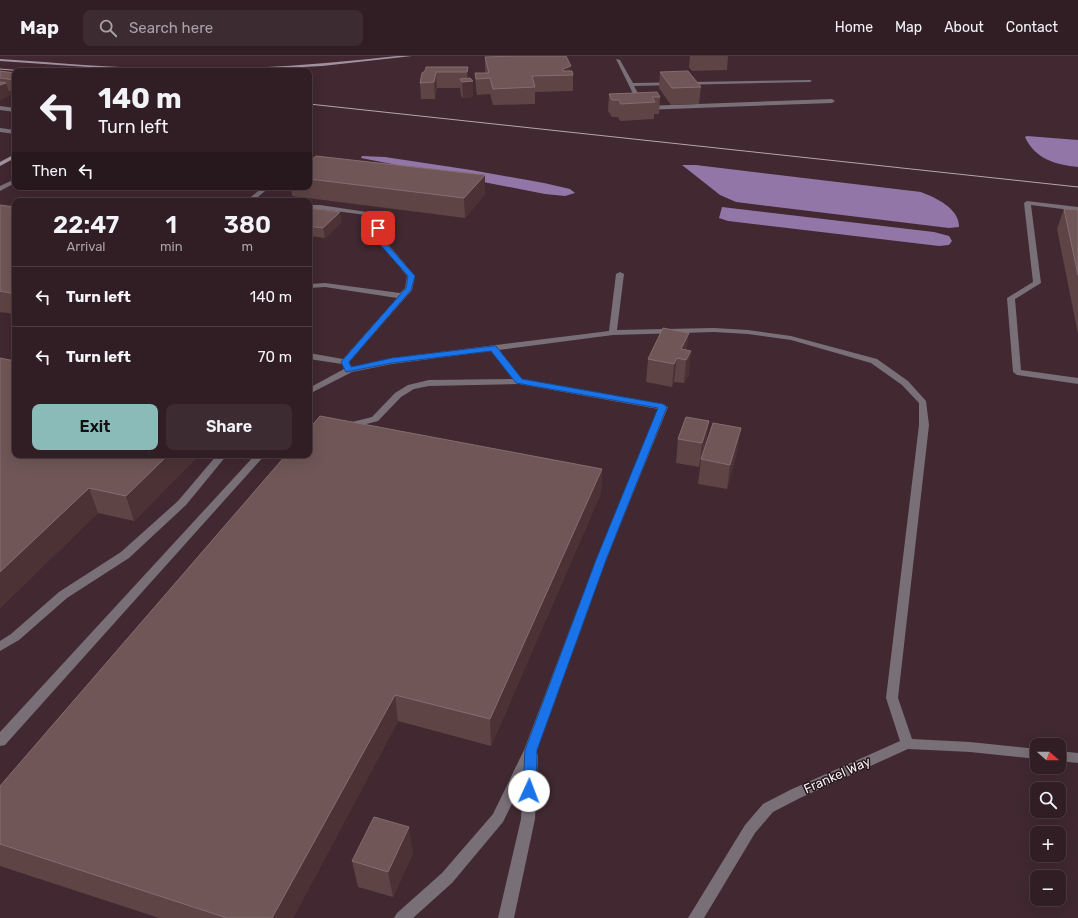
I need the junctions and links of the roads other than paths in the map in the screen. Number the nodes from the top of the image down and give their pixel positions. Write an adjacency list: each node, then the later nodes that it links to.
1 (410, 56): 5 (main road)
2 (0, 60): 4 (main road)
3 (618, 60): 7 (lane)
4 (120, 68)
5 (269, 68)
6 (810, 81): 7 (lane)
7 (631, 85): 8 (lane)
8 (832, 101)
9 (0, 108): 10 (lane)
10 (12, 110)
11 (0, 130): 12 (lane)
12 (12, 132)
13 (12, 158): 14 (main road)
14 (0, 164)
15 (12, 183): 16 (lane)
16 (0, 189)
17 (264, 190): 18 (lane)
18 (253, 198)
19 (312, 207): 23 (lane)
20 (1078, 209): 29 (lane)
21 (620, 274): 24 (lane)
22 (312, 286): 23 (lane)
23 (402, 296): 27 (lane)
24 (614, 333): 25 (lane); 36 (lane)
25 (493, 348): 27 (lane); 28 (lane)
26 (312, 357): 27 (lane)
27 (347, 366): 30 (lane)
28 (519, 381): 31 (lane); 37 (lane)
29 (1078, 381)
30 (312, 389)
31 (338, 426)
32 (220, 458): 34 (lane)
33 (257, 458): 35 (lane)
34 (0, 646)
35 (0, 741)
36 (907, 744): 38 (lane, Frankel Way); 43 (lane, Frankel Way)
37 (531, 750): 41 (lane); 42 (lane)
38 (1030, 753)
39 (1066, 757): 40 (lane)
40 (1078, 758)
41 (402, 918)
42 (506, 918)
43 (696, 918)

